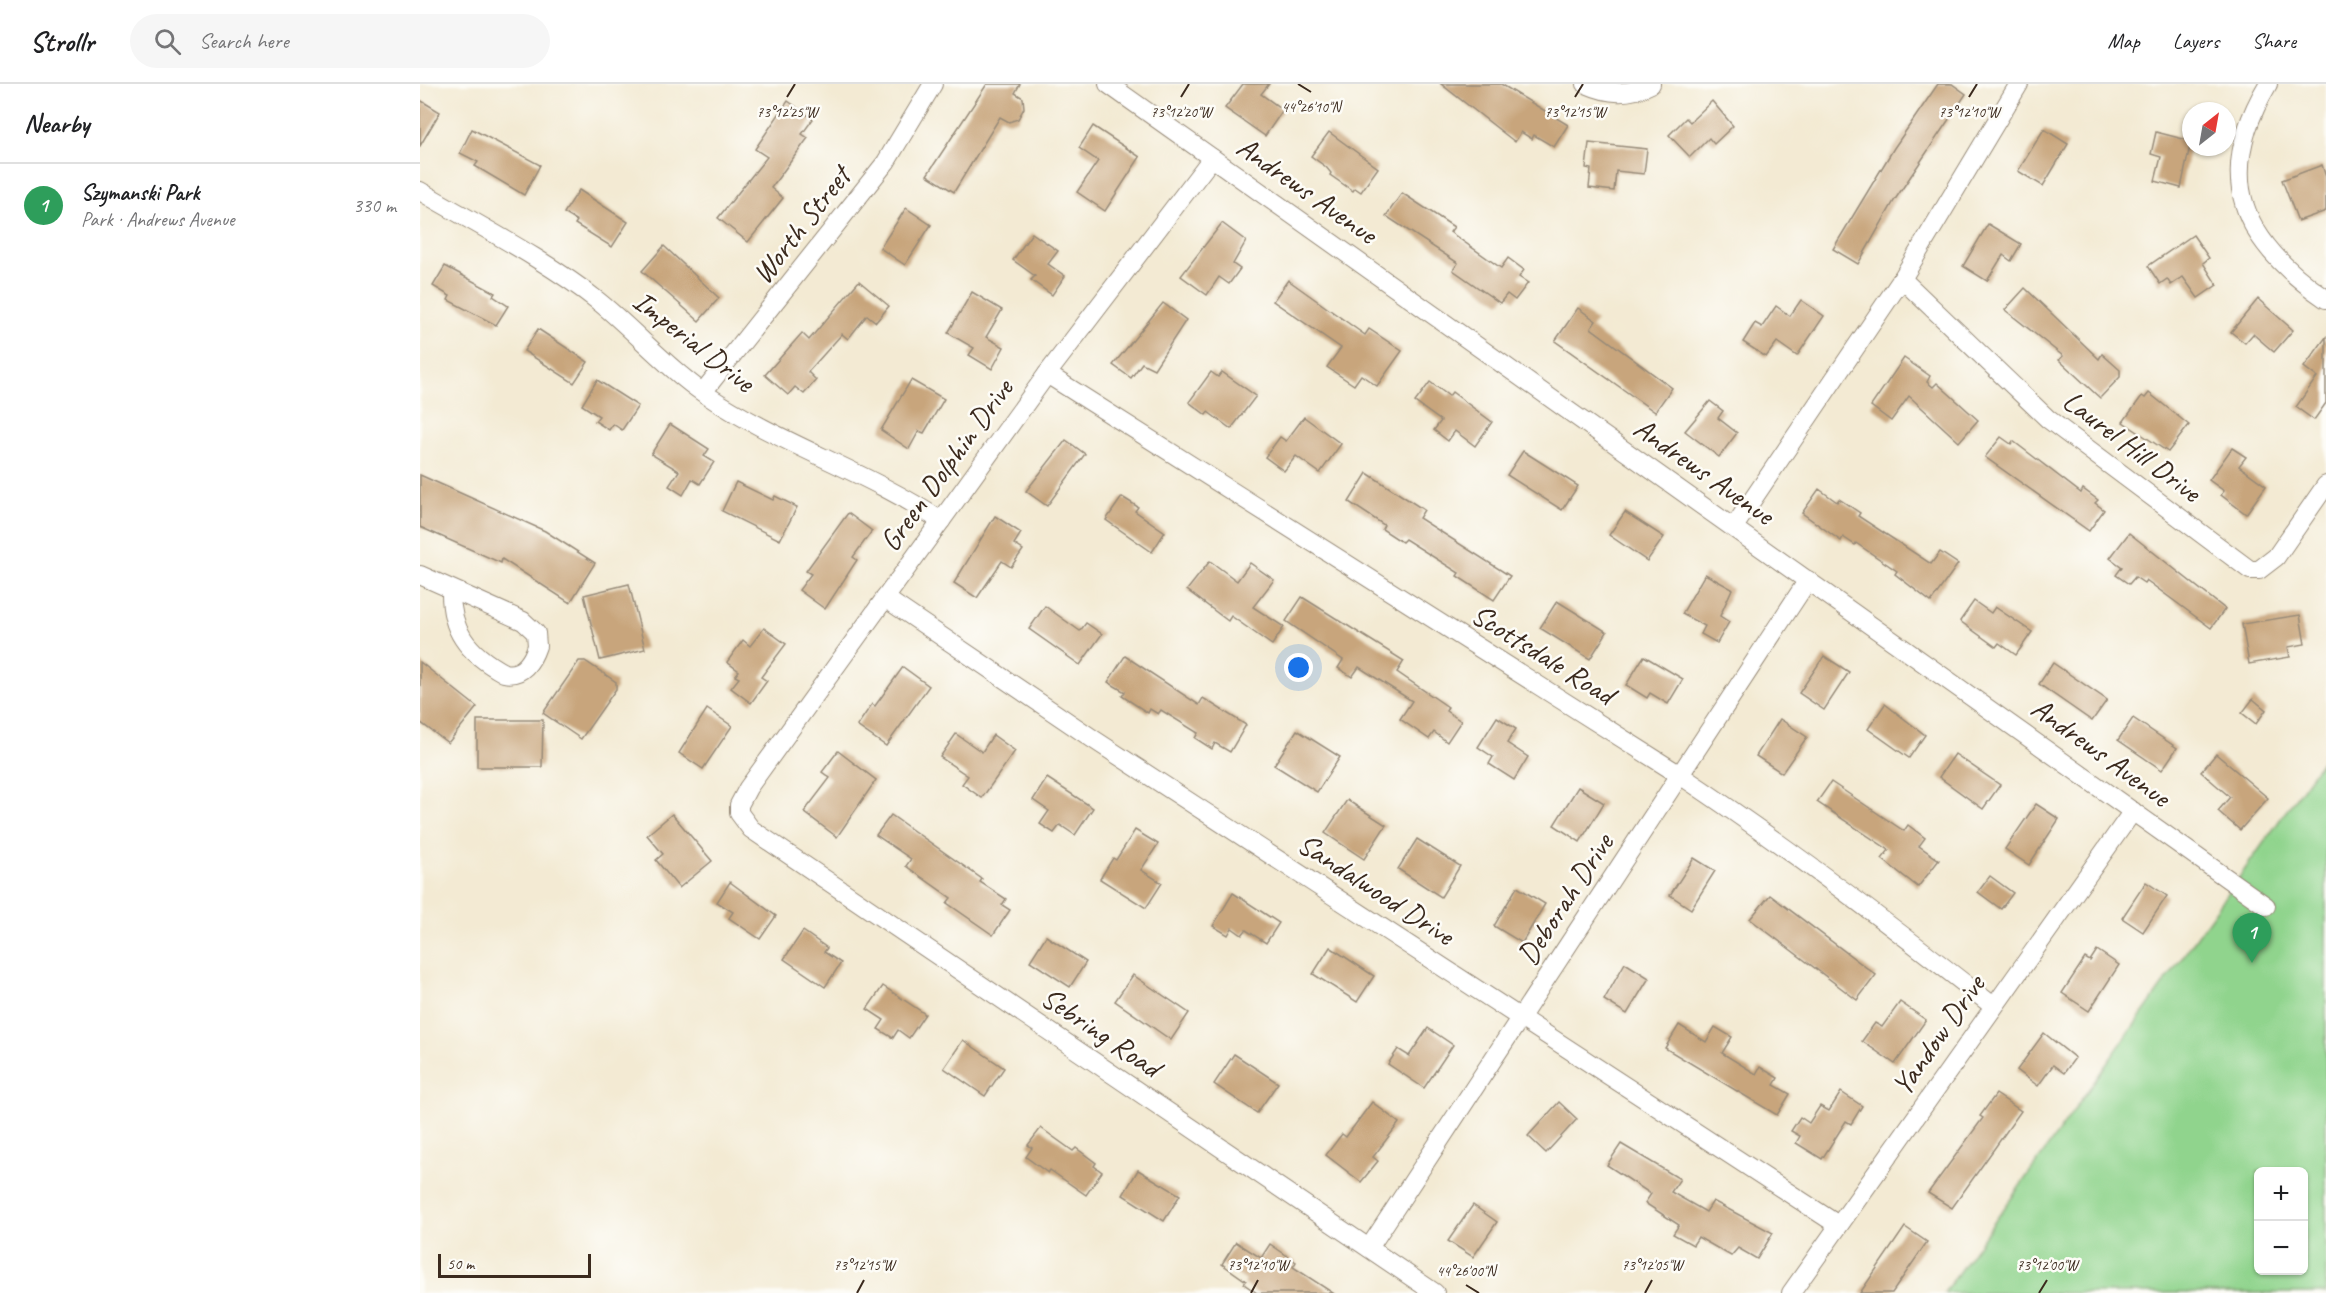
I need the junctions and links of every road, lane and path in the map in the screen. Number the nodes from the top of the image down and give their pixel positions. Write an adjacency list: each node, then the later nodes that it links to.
1 (933, 84): 12 (street, Worth Street)
2 (1108, 84): 7 (street, Andrews Avenue)
3 (1586, 84): 6 (street)
4 (2019, 84): 9 (street)
5 (2268, 84): 10 (street)
6 (1648, 85)
7 (1212, 158): 11 (street, Green Dolphin Drive); 15 (street, Andrews Avenue)
8 (420, 191): 12 (street, Imperial Drive)
9 (1902, 279): 13 (street, Laurel Hill Drive); 15 (street)
10 (2326, 299)
11 (1047, 374): 14 (street, Green Dolphin Drive); 20 (street, Scottsdale Road)
12 (703, 392): 14 (street, Imperial Drive)
13 (2326, 485)
14 (941, 521): 19 (street, Green Dolphin Drive)
15 (1734, 527): 17 (street, Andrews Avenue)
16 (420, 575): 18 (street)
17 (1808, 580): 20 (street, Deborah Drive); 21 (street, Andrews Avenue)
18 (451, 589): 18 (street)
19 (885, 598): 22 (street, Green Dolphin Drive); 25 (street, Sandalwood Drive)
20 (1680, 775): 24 (street, Scottsdale Road); 25 (street, Deborah Drive)
21 (2133, 811): 23 (street, Andrews Avenue); 24 (street, Yandow Drive)
22 (739, 813): 27 (street, Sebring Road)
23 (2266, 906)
24 (1993, 1006): 26 (street, Yandow Drive)
25 (1522, 1017): 26 (street, Sandalwood Drive); 27 (street, Deborah Drive)
26 (1838, 1225): 29 (street, Yandow Drive)
27 (1369, 1248): 28 (street, Sebring Road)
28 (1435, 1293)
29 (1791, 1293)

